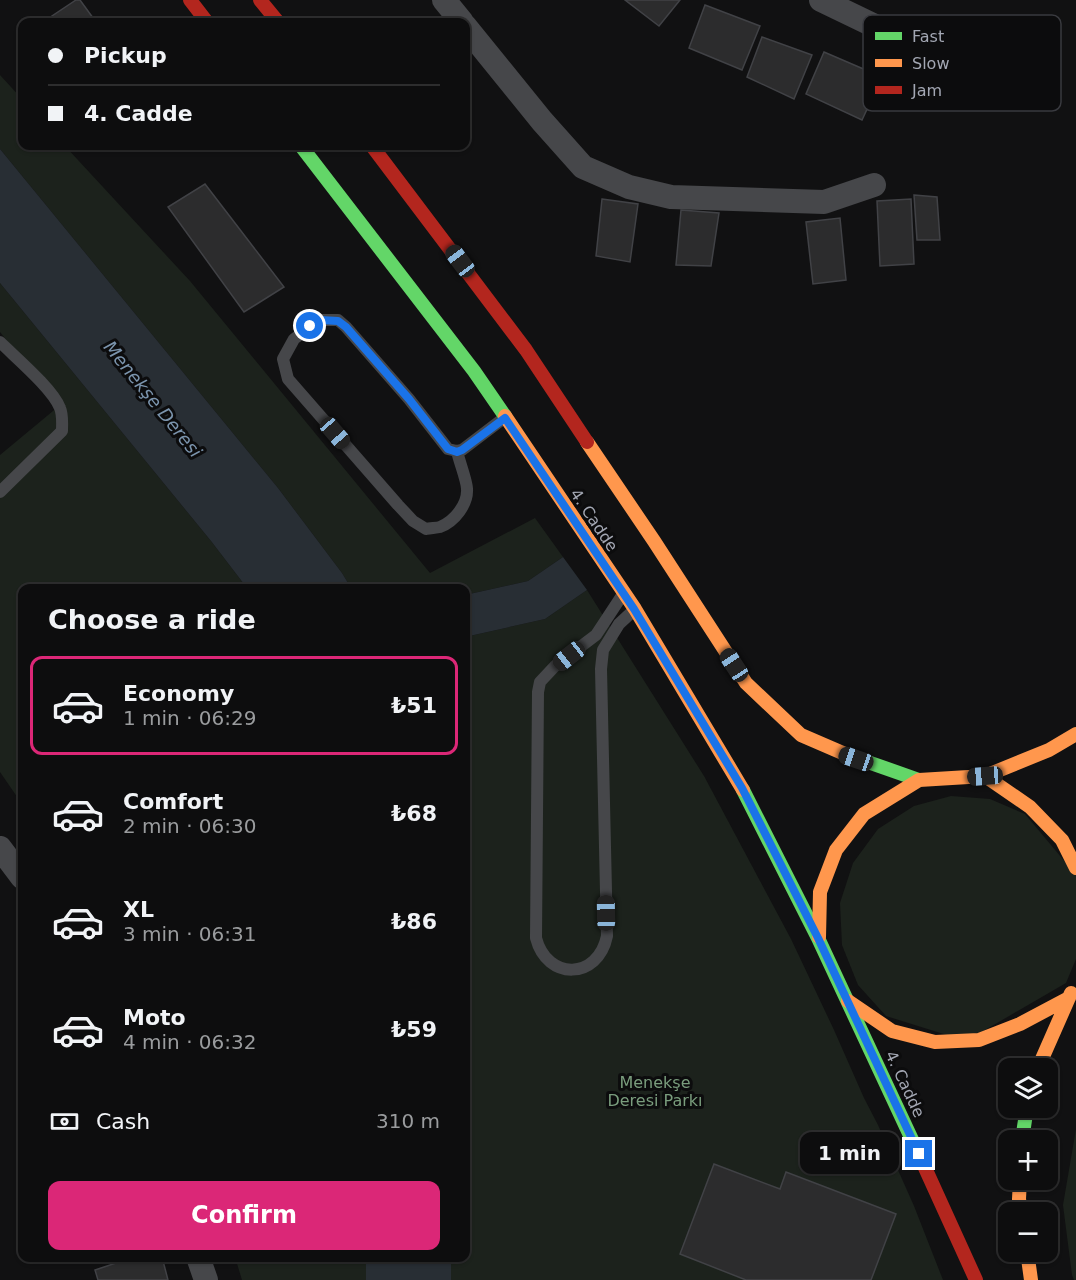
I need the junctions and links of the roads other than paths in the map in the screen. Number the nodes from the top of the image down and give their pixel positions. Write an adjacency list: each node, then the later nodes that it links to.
1 (190, 0): 5 (main road)
2 (260, 0): 6 (main road)
3 (444, 0): 7 (street)
4 (821, 0): 8 (street)
5 (204, 18)
6 (275, 18)
7 (459, 18)
8 (863, 20)
9 (470, 31): 12 (street)
10 (304, 150): 14 (main road, 4. Cadde)
11 (375, 150): 21 (main road)
12 (873, 186)
13 (0, 342): 16 (lane)
14 (505, 418): 15 (lane); 17 (main road, 4. Cadde)
15 (457, 452): 15 (lane)
16 (0, 492)
17 (623, 593): 18 (main road, 4. Cadde); 18 (lane)
18 (634, 609): 25 (main road, 4. Cadde)
19 (1076, 734): 20 (main road)
20 (985, 776): 21 (main road); 23 (main road)
21 (919, 780): 25 (main road)
22 (0, 848): 24 (street)
23 (1076, 868)
24 (18, 872)
25 (818, 938): 28 (main road, 4. Cadde)
26 (1076, 981): 27 (main road)
27 (1068, 998): 28 (main road); 29 (main road)
28 (848, 1001): 33 (main road, 4. Cadde)
29 (1042, 1058)
30 (200, 1262): 32 (street)
31 (1029, 1262): 34 (main road)
32 (206, 1280)
33 (976, 1280)
34 (1031, 1280)

